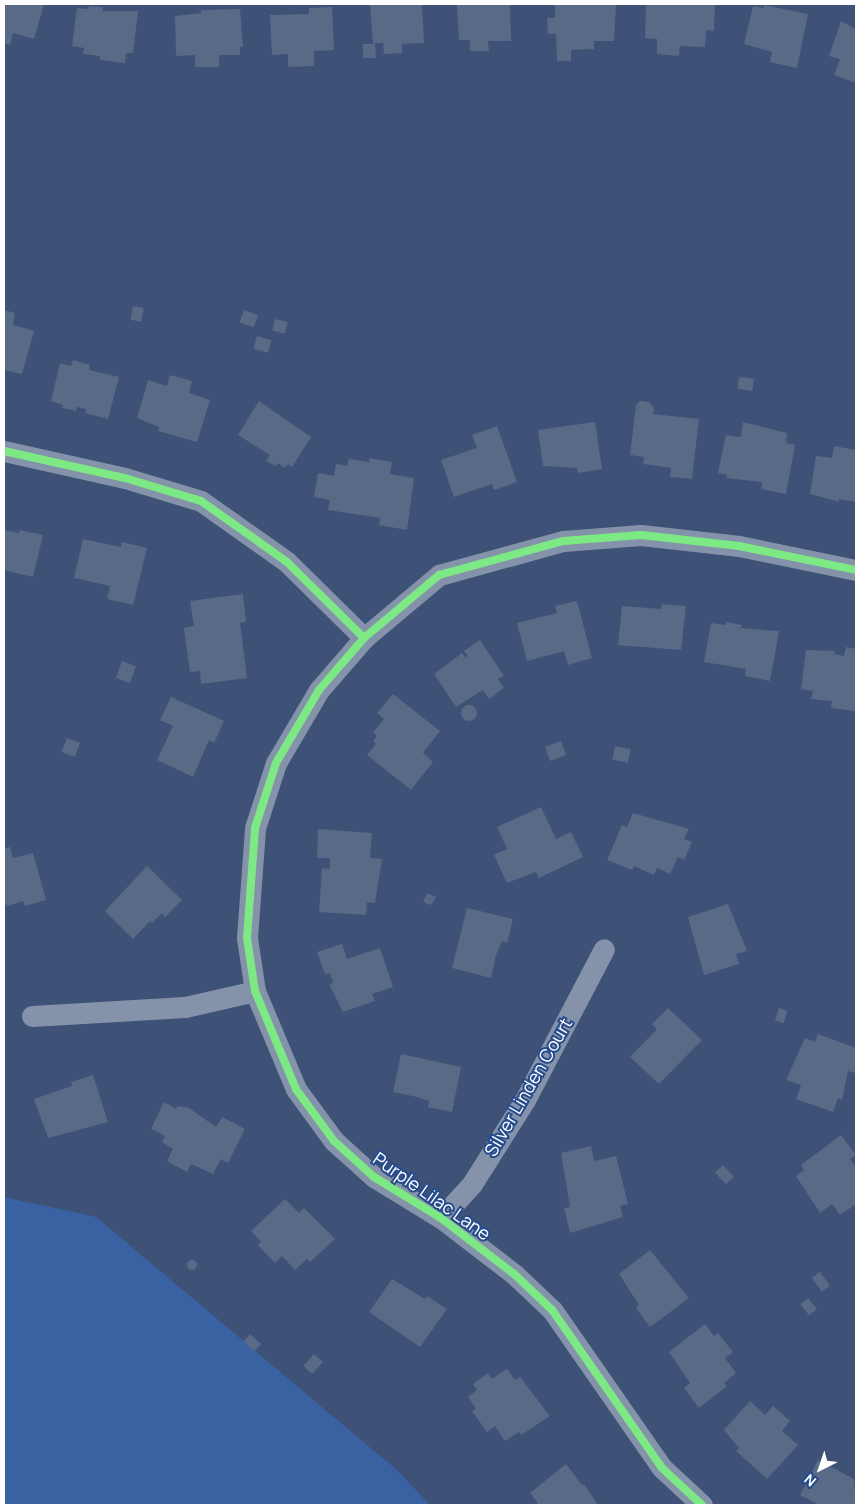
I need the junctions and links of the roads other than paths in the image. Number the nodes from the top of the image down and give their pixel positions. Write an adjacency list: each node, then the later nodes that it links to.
1 (4, 451): 3 (street)
2 (856, 570): 3 (street, Purple Lilac Lane)
3 (364, 638): 5 (street, Purple Lilac Lane)
4 (604, 949): 7 (street, Silver Linden Court)
5 (254, 991): 6 (street); 7 (street, Purple Lilac Lane)
6 (32, 1016)
7 (441, 1218): 8 (street, Purple Lilac Lane)
8 (702, 1505)

